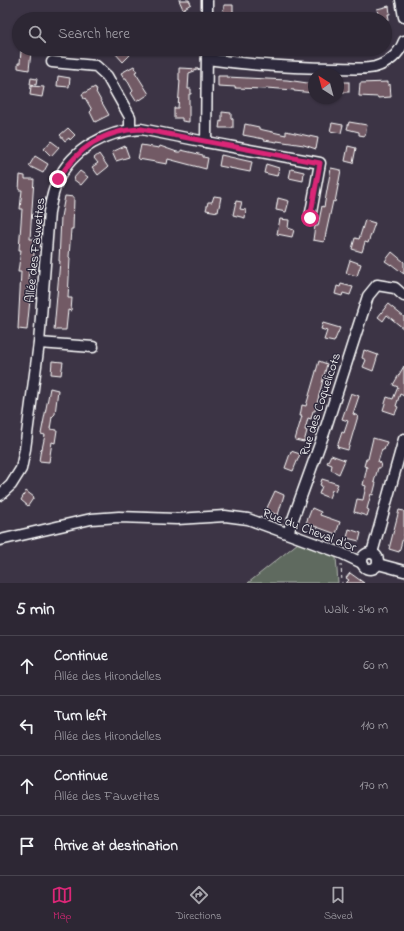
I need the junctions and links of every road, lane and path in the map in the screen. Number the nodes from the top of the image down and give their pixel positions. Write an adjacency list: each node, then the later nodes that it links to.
1 (207, 0): 3 (street)
2 (401, 0): 4 (street)
3 (208, 12)
4 (404, 17)
5 (404, 41): 7 (street)
6 (207, 56): 10 (street)
7 (212, 56)
8 (52, 62): 9 (street)
9 (130, 129): 10 (street, Allée des Fauvettes); 13 (street, Allée des Fauvettes)
10 (206, 142): 11 (street, Allée des Fauvettes)
11 (310, 218)
12 (404, 296): 17 (street, Rue des Coquelicots)
13 (39, 343): 14 (street); 16 (street, Allée des Fauvettes)
14 (93, 347)
15 (404, 439): 20 (street)
16 (0, 495)
17 (288, 532): 18 (street, Rue du Cheval d'Or); 19 (street, Rue du Cheval d'Or)
18 (0, 540)
19 (341, 553): 21 (street, Rue du Cheval d'Or); 24 (path)
20 (372, 553): 21 (street); 22 (street)
21 (362, 563): 22 (street)
22 (378, 564): 23 (street)
23 (404, 571)
24 (342, 583)

